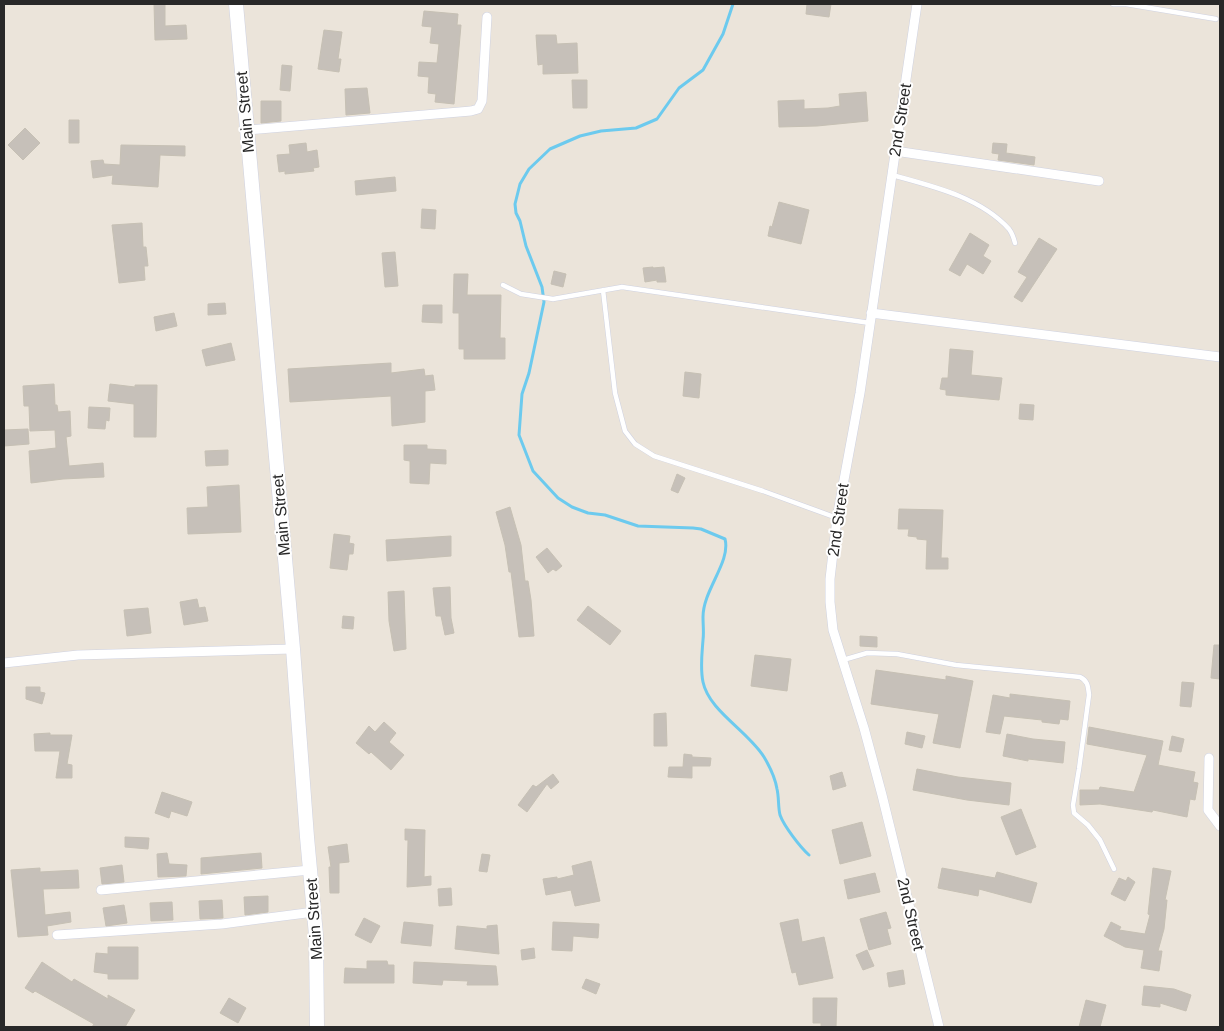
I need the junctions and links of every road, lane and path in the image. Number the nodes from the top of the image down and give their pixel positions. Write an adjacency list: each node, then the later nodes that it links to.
1 (236, 4): 6 (main road, Main Street)
2 (917, 4): 7 (street, 2nd Street)
3 (1113, 4): 5 (lane)
4 (487, 17): 6 (street)
5 (1216, 19)
6 (247, 130): 17 (main road, Main Street)
7 (895, 151): 8 (street, 2nd Street); 9 (street)
8 (891, 174): 10 (lane); 13 (street, 2nd Street)
9 (1099, 181)
10 (1015, 243)
11 (503, 285): 12 (lane)
12 (602, 290): 14 (lane); 16 (lane)
13 (871, 313): 14 (street, 2nd Street); 15 (street)
14 (870, 323): 16 (street, 2nd Street)
15 (1220, 357)
16 (838, 518): 18 (street, 2nd Street)
17 (293, 649): 19 (street); 23 (main road, Main Street)
18 (841, 660): 22 (lane); 28 (street, 2nd Street)
19 (4, 662)
20 (1209, 758): 21 (street)
21 (1220, 826)
22 (1114, 869)
23 (310, 870): 24 (street); 25 (main road, Main Street)
24 (101, 890)
25 (314, 912): 26 (street); 27 (main road, Main Street)
26 (57, 935)
27 (317, 1027)
28 (939, 1027)

